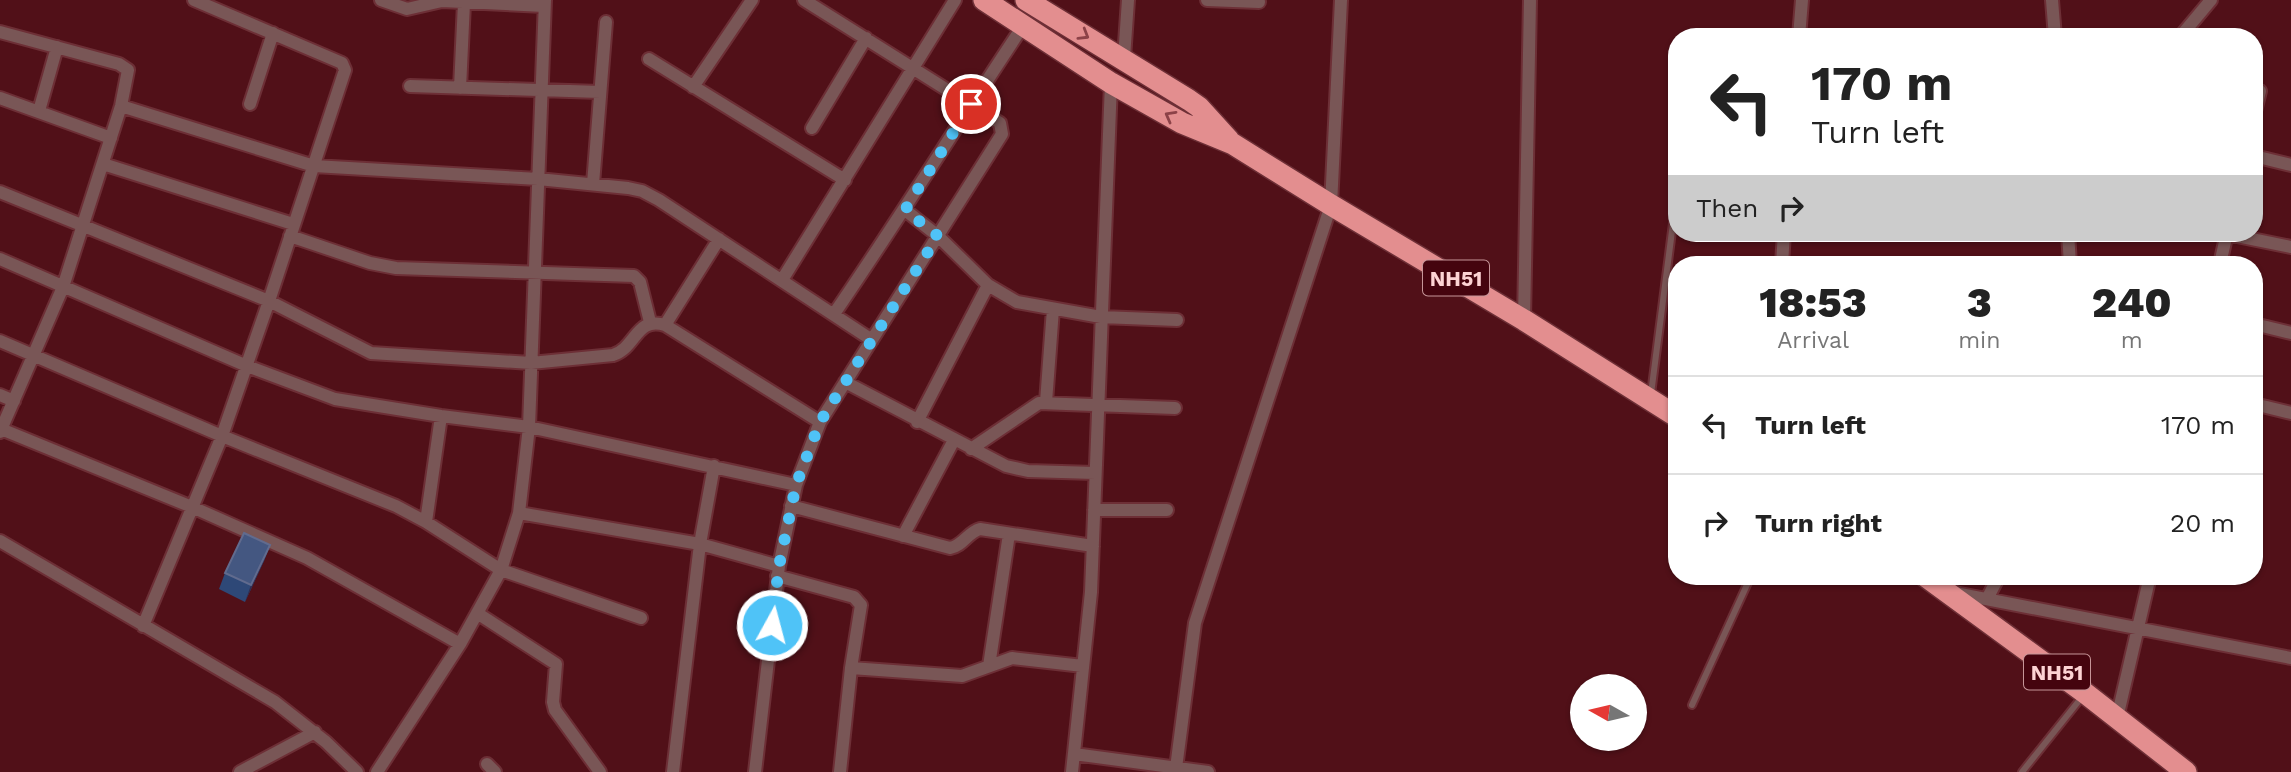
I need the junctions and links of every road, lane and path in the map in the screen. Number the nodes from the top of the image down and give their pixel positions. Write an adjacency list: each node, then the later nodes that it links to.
1 (381, 0): 14 (street)
2 (752, 0): 33 (street)
3 (804, 0): 26 (street)
4 (955, 0): 30 (street)
5 (984, 0): 20 (highway, NH51)
6 (1026, 0): 28 (highway, NH51, one-way to 28)
7 (1128, 0): 28 (street)
8 (1207, 0): 17 (street)
9 (1341, 0): 53 (street)
10 (1530, 0): 72 (street)
11 (1802, 0): 21 (street)
12 (2052, 0): 22 (street)
13 (2211, 0): 23 (street)
14 (430, 1): 16 (street)
15 (202, 2): 25 (street)
16 (464, 2): 18 (street); 34 (street)
17 (1258, 2)
18 (544, 3): 35 (street)
19 (606, 22): 36 (street)
20 (1023, 26): 31 (highway, NH51); 39 (street)
21 (1800, 28)
22 (2054, 28)
23 (2188, 28)
24 (0, 32): 27 (street)
25 (273, 33): 38 (street); 48 (street)
26 (866, 38): 30 (street); 42 (street)
27 (57, 47): 40 (street); 41 (street)
28 (1124, 58): 44 (highway, NH51)
29 (649, 59): 33 (street)
30 (914, 68): 39 (street); 50 (street)
31 (1111, 83): 44 (highway, NH51, one-way to 31); 70 (street)
32 (410, 86): 34 (street)
33 (693, 87): 50 (street)
34 (460, 89): 35 (street)
35 (542, 90): 36 (street); 49 (street)
36 (600, 92): 51 (street)
37 (0, 98): 41 (street)
38 (250, 104)
39 (971, 104): 54 (street); 57 (street)
40 (121, 106): 43 (street); 48 (street)
41 (39, 111): 43 (street)
42 (812, 128)
43 (111, 138): 46 (street)
44 (1233, 144): 53 (highway, NH51)
45 (2263, 158): 47 (street)
46 (103, 164): 55 (street); 56 (street)
47 (2291, 165)
48 (314, 166): 49 (street); 56 (street)
49 (538, 179): 51 (street); 63 (street)
50 (845, 180): 64 (street)
51 (593, 184): 58 (street)
52 (0, 192): 55 (street)
53 (1331, 205): 72 (highway, NH51); 136 (street)
54 (905, 210): 57 (street); 69 (street)
55 (83, 227): 66 (street); 67 (street)
56 (291, 230): 63 (street); 67 (street)
57 (938, 236): 65 (street); 78 (street)
58 (719, 239): 64 (street); 74 (street)
59 (2263, 241): 60 (street)
60 (2291, 247)
61 (0, 259): 66 (street)
62 (1668, 261): 84 (lane)
63 (533, 272): 73 (street); 80 (street)
64 (782, 279): 69 (street)
65 (988, 285): 68 (street); 94 (street)
66 (62, 287): 79 (street); 81 (street)
67 (269, 301): 80 (street); 81 (street)
68 (1053, 309): 70 (street); 86 (street)
69 (834, 314): 78 (street)
70 (1101, 317): 71 (street); 87 (street)
71 (1177, 320)
72 (1524, 320): 84 (highway, NH51)
73 (650, 322): 74 (street); 80 (street)
74 (665, 325): 93 (street)
75 (2263, 326): 76 (street)
76 (2291, 332)
77 (0, 341): 79 (street)
78 (872, 341): 82 (street)
79 (34, 356): 85 (street); 97 (street)
80 (531, 363): 95 (street)
81 (247, 366): 92 (street); 97 (street)
82 (845, 382): 93 (street); 94 (street)
83 (0, 395): 85 (street)
84 (1650, 399): 90 (highway, NH51)
85 (14, 401): 96 (street)
86 (1046, 402): 87 (street); 99 (street)
87 (1098, 403): 89 (street); 101 (street)
88 (2263, 406): 91 (street)
89 (1175, 408)
90 (1668, 411)
91 (2291, 413)
92 (441, 416): 95 (street); 108 (street)
93 (820, 422): 102 (street)
94 (917, 422): 98 (street)
95 (529, 427): 100 (street); 107 (street)
96 (1, 430): 104 (street)
97 (222, 436): 104 (street); 108 (street)
98 (954, 440): 99 (street); 110 (street)
99 (971, 449): 101 (street)
100 (714, 467): 102 (street); 112 (street)
101 (1095, 472): 105 (street)
102 (796, 485): 103 (street)
103 (791, 506): 110 (street); 115 (street)
104 (192, 507): 124 (street); 126 (street)
105 (1094, 510): 106 (street); 113 (street)
106 (1167, 510)
107 (519, 513): 112 (street); 114 (street)
108 (426, 522): 114 (street)
109 (1009, 534): 110 (street); 113 (street); 128 (street)
110 (903, 536)
111 (0, 541): 124 (street)
112 (700, 544): 115 (street); 141 (street)
113 (1093, 546): 129 (street)
114 (501, 570): 122 (street); 123 (street)
115 (778, 571): 130 (street); 142 (street)
116 (1747, 585): 132 (lane)
117 (1937, 585): 120 (highway, NH51)
118 (1994, 585): 121 (street)
119 (2148, 585): 125 (street)
120 (1945, 591): 121 (street); 131 (highway, NH51)
121 (1987, 599): 125 (street)
122 (477, 613): 126 (street); 140 (street)
123 (641, 618)
124 (143, 626): 134 (street)
125 (2137, 629): 127 (street); 133 (street)
126 (460, 644): 139 (street)
127 (2291, 657)
128 (989, 666): 129 (street); 130 (street)
129 (1083, 666): 135 (street)
130 (851, 668): 143 (street)
131 (2085, 693): 133 (highway, NH51); 146 (lane)
132 (1692, 705)
133 (2117, 718): 147 (highway, NH51)
134 (315, 732): 137 (street); 138 (street)
135 (1074, 754): 136 (street); 144 (street)
136 (1176, 768): 145 (street)
137 (240, 772)
138 (358, 772)
139 (377, 772)
140 (600, 772)
141 (673, 772)
142 (755, 772)
143 (841, 772)
144 (1072, 772)
145 (1208, 772)
146 (2022, 772)
147 (2186, 772)

